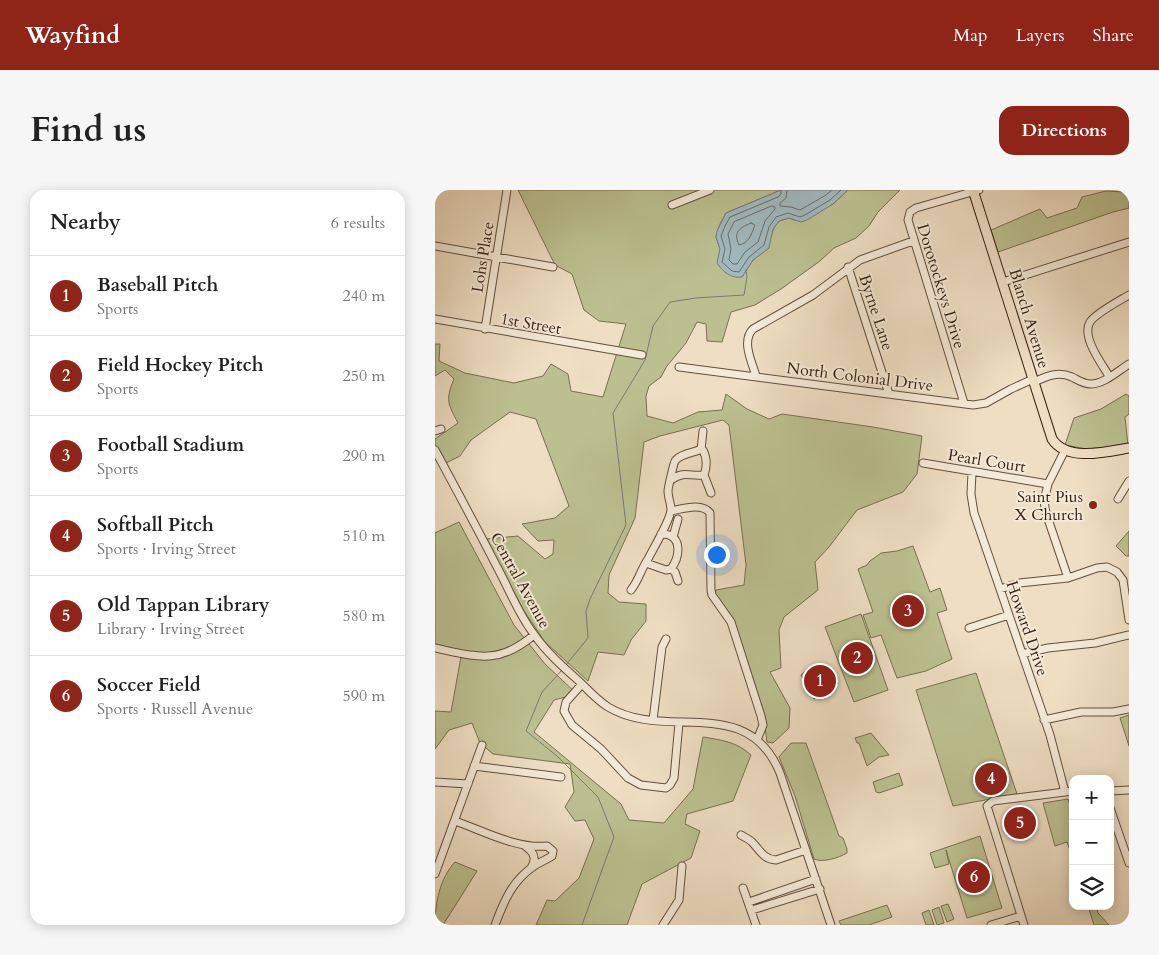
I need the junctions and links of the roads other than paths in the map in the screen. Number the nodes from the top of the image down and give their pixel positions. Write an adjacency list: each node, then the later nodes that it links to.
1 (507, 190): 8 (street, Lohs Place)
2 (710, 190): 4 (street)
3 (975, 190): 5 (street, Dorotockeys Drive); 11 (main road, Blanch Avenue)
4 (673, 205)
5 (913, 240): 9 (street); 22 (street, Dorotockeys Drive)
6 (1129, 242): 11 (street)
7 (435, 246): 8 (street)
8 (496, 258): 10 (street); 14 (street, Lohs Place)
9 (848, 267): 18 (street); 21 (street, Byrne Lane)
10 (553, 268)
11 (1003, 282): 20 (main road, Blanch Avenue)
12 (1129, 295): 19 (street)
13 (435, 319): 14 (street, 1st Street)
14 (485, 329): 15 (street, 1st Street)
15 (642, 354)
16 (1129, 364): 19 (street, North Colonial Drive)
17 (679, 367): 18 (street, North Colonial Drive)
18 (756, 376): 21 (street, North Colonial Drive)
19 (1109, 376): 20 (street, North Colonial Drive)
20 (1034, 381): 22 (street, North Colonial Drive); 27 (main road, Blanch Avenue)
21 (889, 394): 22 (street, North Colonial Drive)
22 (964, 404)
23 (703, 431): 26 (street)
24 (1129, 448): 27 (main road)
25 (435, 450): 28 (street, Central Avenue)
26 (701, 450): 31 (street); 32 (street)
27 (1065, 450): 34 (street)
28 (438, 461): 51 (street, Central Avenue)
29 (923, 463): 30 (street, Pearl Court)
30 (972, 472): 34 (street, Pearl Court); 45 (street, Howard Drive)
31 (704, 475): 32 (street); 35 (street)
32 (671, 480): 37 (street)
33 (1129, 481): 36 (street)
34 (1048, 484): 43 (street)
35 (711, 493)
36 (1118, 499)
37 (671, 511): 39 (street); 61 (street)
38 (678, 519): 40 (street)
39 (661, 534): 40 (street); 41 (street)
40 (673, 536): 42 (street)
41 (646, 563): 42 (street); 46 (street)
42 (671, 569): 44 (street)
43 (1068, 578): 45 (street); 48 (street)
44 (678, 581)
45 (1000, 589): 47 (street, Howard Drive)
46 (631, 590)
47 (1009, 615): 49 (street); 55 (street, Howard Drive)
48 (1129, 620)
49 (969, 628)
50 (1129, 628): 52 (street)
51 (534, 635): 54 (street); 56 (street, Central Avenue)
52 (1129, 636): 55 (street)
53 (666, 639): 58 (street)
54 (435, 648)
55 (1022, 654): 59 (street, Howard Drive)
56 (581, 684): 58 (street, Central Avenue); 60 (street)
57 (1129, 709): 59 (street)
58 (653, 720): 60 (street, Central Avenue)
59 (1044, 720): 69 (street, Howard Drive)
60 (679, 723): 61 (street, Central Avenue)
61 (757, 740): 75 (street, Central Avenue)
62 (482, 744): 63 (street)
63 (474, 766): 64 (street); 66 (street)
64 (561, 777)
65 (435, 782): 66 (street)
66 (468, 784): 72 (street)
67 (1129, 790): 68 (street)
68 (1114, 791)
69 (1065, 792): 70 (street); 89 (street)
70 (1069, 792)
71 (1114, 820): 76 (street)
72 (455, 821): 74 (street); 79 (street)
73 (741, 835): 75 (street)
74 (520, 844): 78 (street); 78 (street)
75 (806, 850): 80 (street, Central Avenue)
76 (1129, 863)
77 (682, 866): 91 (street)
78 (531, 868): 90 (street)
79 (436, 870)
80 (817, 879): 81 (street); 83 (street, Central Avenue)
81 (803, 884): 84 (street); 85 (street)
82 (743, 888): 87 (street)
83 (820, 889): 85 (street); 93 (street, Central Avenue)
84 (777, 892): 86 (street); 87 (street)
85 (806, 893): 86 (street)
86 (780, 901): 88 (street)
87 (749, 902): 88 (street)
88 (752, 910): 92 (street)
89 (1021, 916): 94 (street); 95 (street)
90 (495, 925)
91 (663, 925)
92 (756, 925)
93 (831, 925)
94 (991, 925)
95 (1024, 925)

